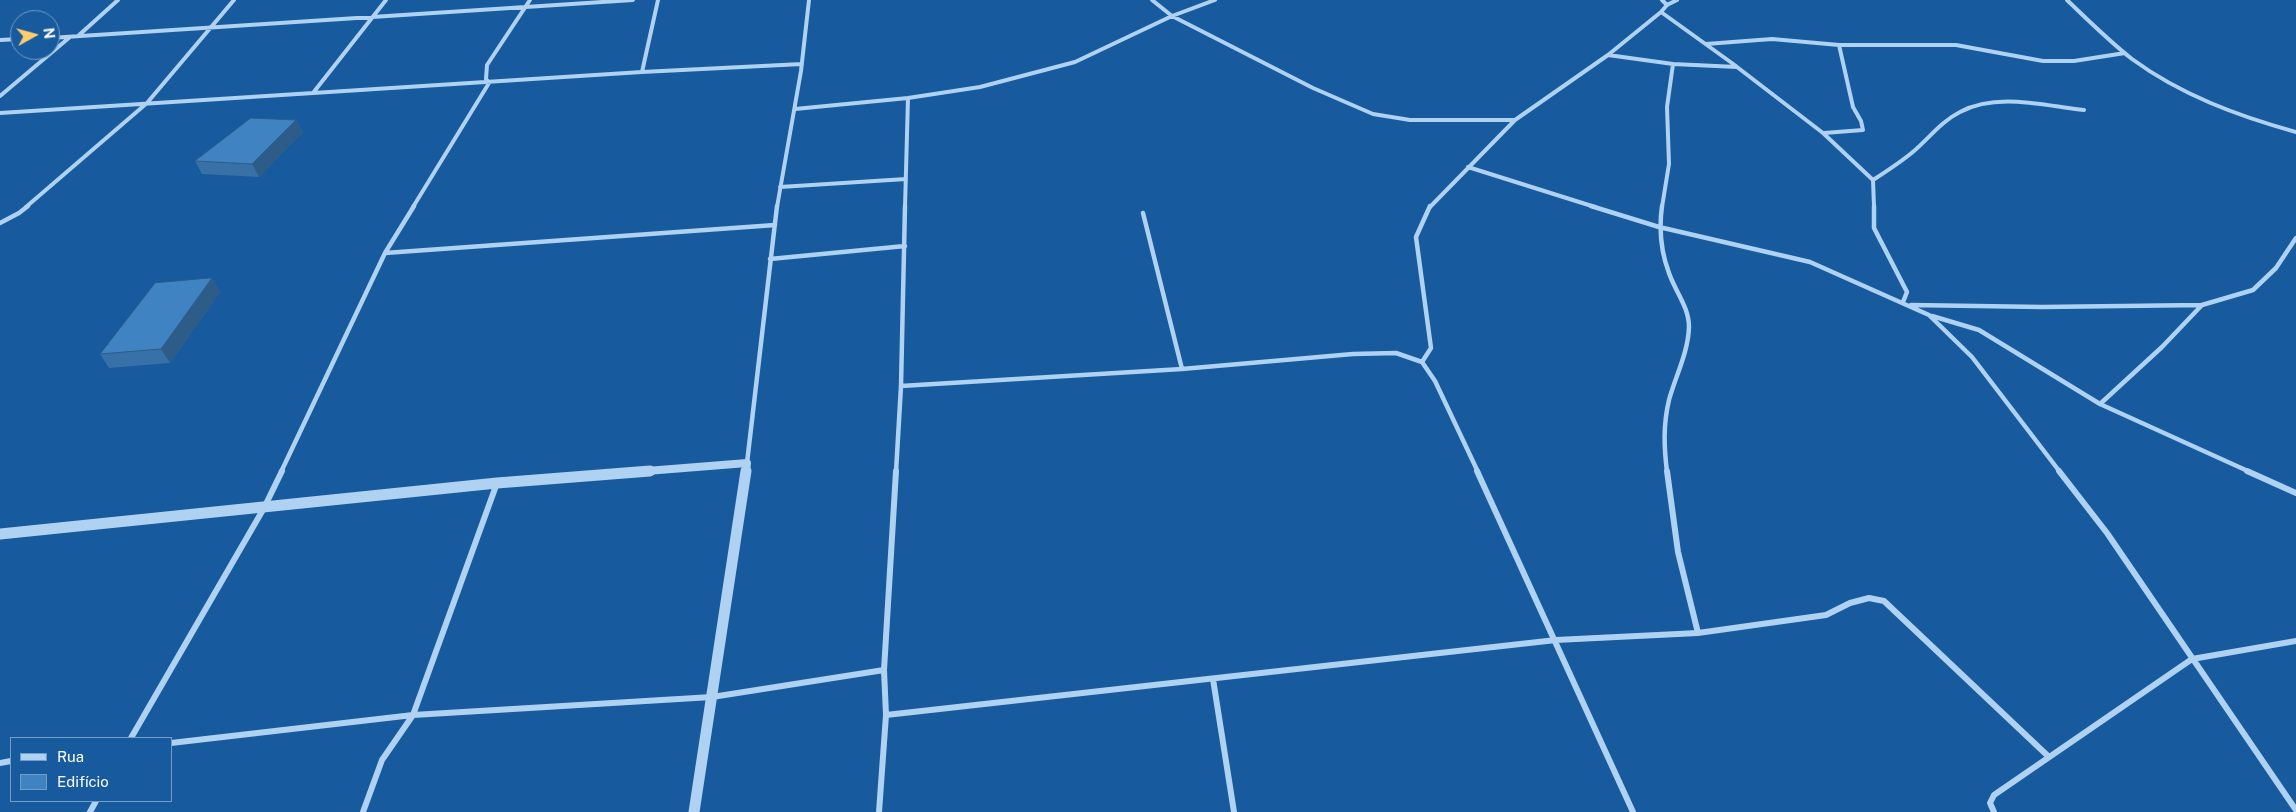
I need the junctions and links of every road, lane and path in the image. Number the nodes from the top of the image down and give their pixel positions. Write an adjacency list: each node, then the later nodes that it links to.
1 (118, 0): 19 (street)
2 (234, 0): 18 (street)
3 (386, 0): 16 (street)
4 (530, 0): 14 (street)
5 (633, 0): 14 (street)
6 (658, 0): 29 (street)
7 (808, 0): 26 (street)
8 (1152, 0): 17 (street)
9 (1215, 0): 17 (street)
10 (1662, 0): 13 (street)
11 (1677, 0): 13 (street)
12 (2067, 0): 24 (street)
13 (1667, 5): 15 (street)
14 (526, 7): 16 (street); 30 (street)
15 (1662, 12): 22 (street); 25 (street)
16 (374, 16): 18 (street); 31 (street)
17 (1172, 16): 33 (street); 38 (street)
18 (212, 28): 19 (street); 34 (street)
19 (78, 36): 20 (street)
20 (70, 37): 21 (street); 32 (street)
21 (60, 38)
22 (1706, 44): 23 (street); 28 (street)
23 (1838, 44): 24 (street); 40 (street)
24 (2125, 52): 39 (street)
25 (1608, 55): 27 (street); 38 (street)
26 (802, 64): 29 (street); 35 (street)
27 (1673, 64): 28 (street); 48 (street)
28 (1737, 67): 40 (street)
29 (642, 72): 30 (street)
30 (490, 83): 31 (street); 51 (street)
31 (313, 94): 34 (street)
32 (0, 96)
33 (908, 98): 35 (street); 42 (street)
34 (147, 103): 37 (street); 46 (street)
35 (795, 109): 44 (street)
36 (2084, 110): 43 (street)
37 (0, 113)
38 (1515, 120): 41 (street)
39 (2296, 132)
40 (1823, 133): 43 (street)
41 (1468, 167): 48 (street); 57 (street)
42 (906, 179): 44 (street); 50 (street)
43 (1873, 180): 53 (street)
44 (780, 187): 47 (street)
45 (1143, 212): 58 (street)
46 (0, 223)
47 (775, 225): 51 (street); 52 (street)
48 (1659, 227): 53 (street); 66 (street)
49 (2296, 238): 54 (street)
50 (905, 246): 52 (street); 59 (street)
51 (385, 253): 64 (street)
52 (770, 259): 61 (street)
53 (1902, 302): 55 (street)
54 (2202, 304): 55 (street); 60 (street)
55 (1908, 305): 56 (street)
56 (1929, 315): 60 (street); 69 (street)
57 (1422, 362): 58 (street); 67 (street)
58 (1182, 368): 59 (street)
59 (900, 386): 70 (street)
60 (2100, 404): 63 (street)
61 (747, 463): 62 (street); 72 (street)
62 (497, 483): 64 (street); 73 (street)
63 (2296, 493)
64 (264, 508): 65 (street); 75 (street)
65 (0, 534)
66 (1698, 634): 67 (street); 77 (street)
67 (1556, 640): 71 (street); 83 (street)
68 (2296, 642): 69 (street)
69 (2192, 658): 77 (street); 78 (street)
70 (884, 670): 72 (street); 74 (street)
71 (1213, 679): 74 (street); 82 (street)
72 (712, 697): 73 (street); 80 (street)
73 (413, 715): 76 (street); 79 (street)
74 (886, 715): 81 (street)
75 (132, 737)
76 (172, 742)
77 (2050, 757): 84 (street)
78 (2296, 810)
79 (363, 812)
80 (694, 812)
81 (878, 812)
82 (1234, 812)
83 (1633, 812)
84 (1994, 812)

